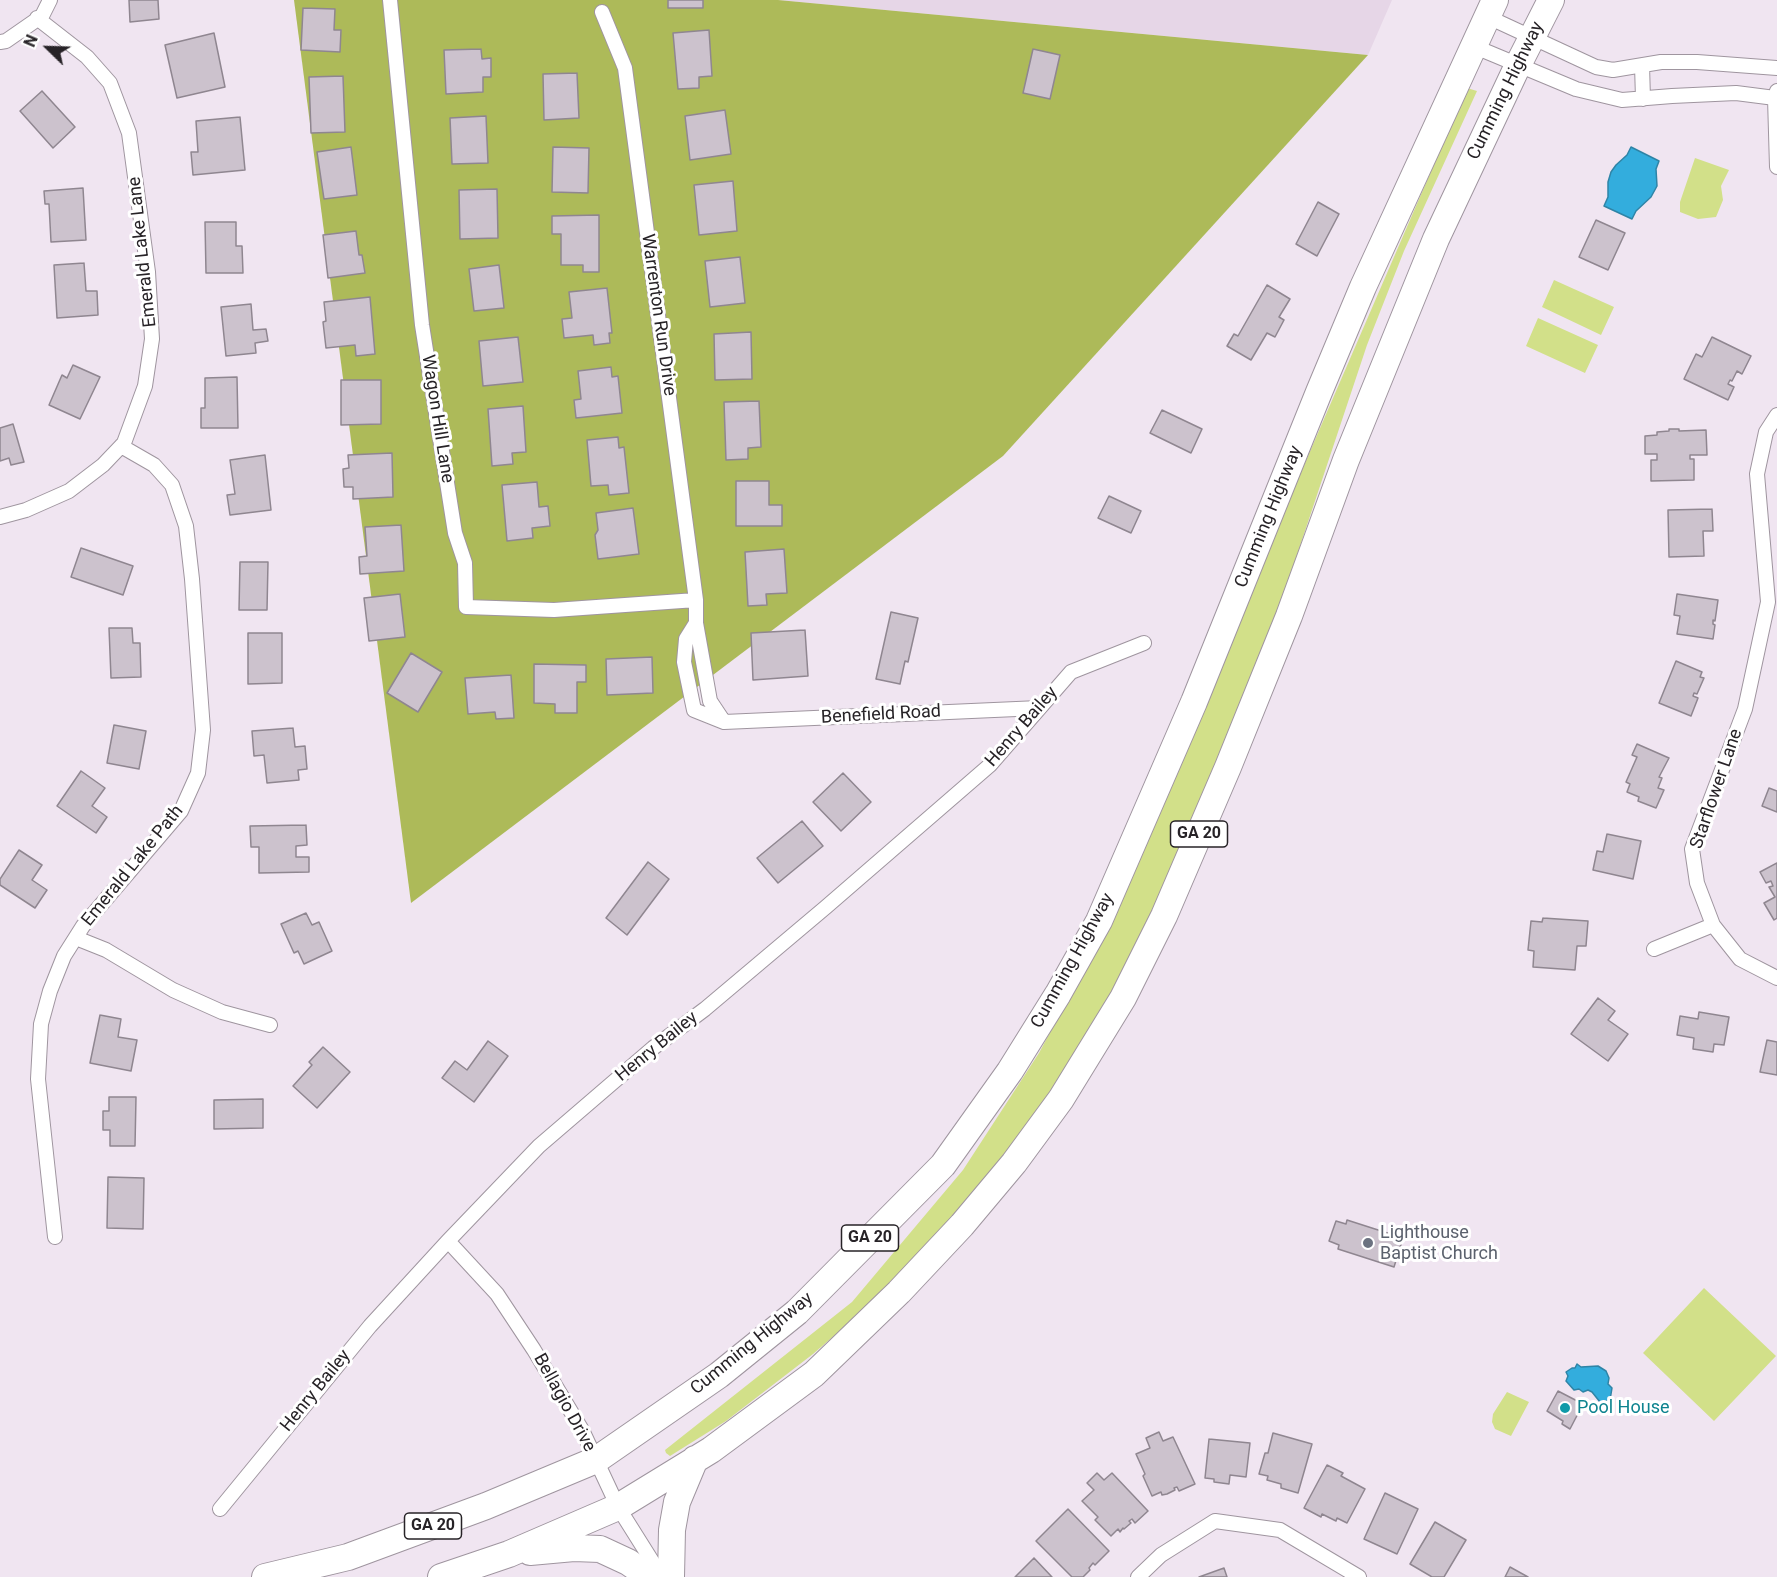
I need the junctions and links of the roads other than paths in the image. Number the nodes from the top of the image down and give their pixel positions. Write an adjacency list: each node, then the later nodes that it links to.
1 (50, 0): 6 (street)
2 (390, 0): 19 (street, Wagon Hill Lane)
3 (1551, 0): 7 (highway, Cumming Highway / GA 20)
4 (1492, 9): 7 (street); 9 (highway, Cumming Highway / GA 20)
5 (602, 12): 19 (street, Warrenton Run Drive)
6 (37, 18): 8 (street); 17 (street, Emerald Lake Lane)
7 (1532, 38): 10 (highway, Cumming Highway / GA 20); 11 (street)
8 (0, 42)
9 (1473, 46): 10 (street); 33 (highway, Cumming Highway / GA 20)
10 (1518, 65): 14 (street); 34 (highway, Cumming Highway / GA 20)
11 (1642, 65): 12 (street); 14 (street)
12 (1777, 68)
13 (1776, 94): 14 (street); 15 (street)
14 (1642, 99)
15 (1777, 167)
16 (1777, 415): 26 (street, Starflower Lane)
17 (121, 446): 18 (street, Emerald Lake Lane); 27 (street, Emerald Lake Path)
18 (0, 518)
19 (696, 600): 20 (street, Warrenton Run Drive)
20 (696, 623): 22 (street, Warrenton Run Drive); 23 (street, Warrenton Run Drive)
21 (1144, 642): 24 (street, Henry Bailey)
22 (684, 662): 23 (street); 25 (street, Warrenton Run Drive)
23 (704, 662): 25 (street, Warrenton Run Drive)
24 (1039, 708): 25 (street, Benefield Road); 32 (street, Henry Bailey)
25 (724, 722)
26 (1713, 925): 28 (street); 29 (street, Starflower Lane)
27 (76, 938): 30 (street); 31 (street, Emerald Lake Path)
28 (1654, 949)
29 (1777, 978)
30 (270, 1025)
31 (55, 1237)
32 (448, 1241): 33 (street, Bellagio Drive); 36 (street, Henry Bailey)
33 (596, 1460): 35 (street, Bellagio Drive); 38 (highway, Cumming Highway / GA 20)
34 (695, 1460): 35 (highway, Cumming Highway / GA 20); 42 (highway)
35 (618, 1507): 37 (highway, Cumming Highway / GA 20); 41 (street, Bellagio Drive)
36 (220, 1509)
37 (508, 1554): 39 (highway, Cumming Highway / GA 20); 40 (highway)
38 (265, 1577)
39 (441, 1577)
40 (650, 1577)
41 (662, 1577)
42 (671, 1577)
43 (1138, 1577): 44 (street)
44 (1359, 1577)

